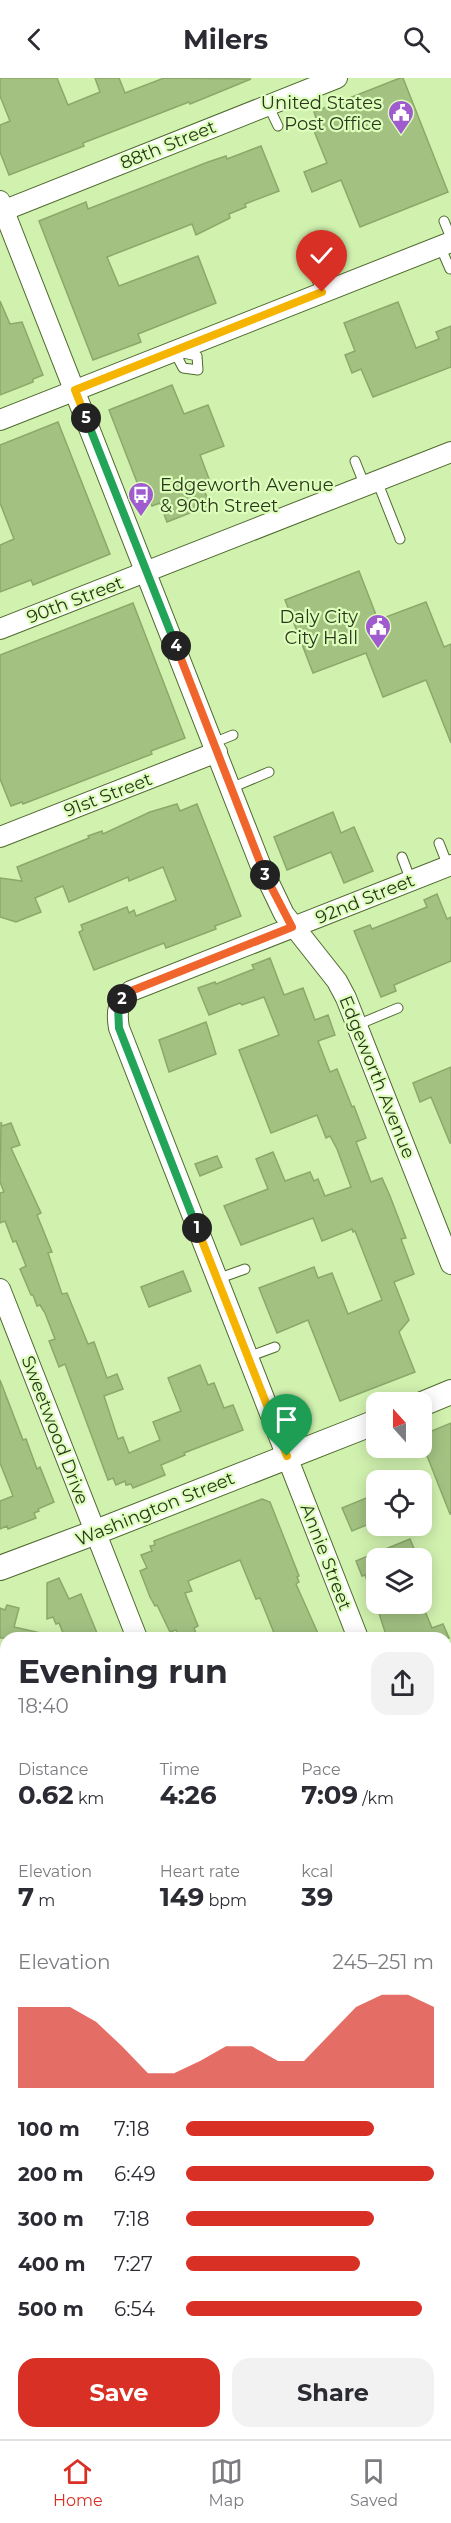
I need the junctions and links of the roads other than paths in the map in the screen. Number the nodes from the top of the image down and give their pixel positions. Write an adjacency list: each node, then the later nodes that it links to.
1 (337, 78): 2 (street, 88th Street)
2 (268, 105): 3 (lane); 4 (street, 88th Street)
3 (278, 126)
4 (1, 208): 10 (street, Edgeworth Avenue)
5 (444, 221): 6 (lane)
6 (447, 242): 7 (lane); 9 (street)
7 (450, 269)
8 (314, 272): 9 (lane)
9 (322, 292): 10 (street)
10 (75, 390): 11 (street); 16 (street, Edgeworth Avenue)
11 (0, 420)
12 (451, 452): 14 (street, 90th Street)
13 (355, 461): 14 (lane)
14 (371, 483): 15 (lane); 16 (street, 90th Street)
15 (400, 539)
16 (147, 571): 17 (street, 90th Street); 19 (street, Edgeworth Avenue)
17 (0, 629)
18 (233, 735): 19 (lane)
19 (215, 748): 21 (street, Edgeworth Avenue); 22 (street, 91st Street)
20 (269, 772): 21 (lane)
21 (231, 788): 27 (street, Edgeworth Avenue)
22 (0, 837)
23 (440, 843): 25 (lane)
24 (402, 856): 26 (lane)
25 (450, 865): 26 (street, 92nd Street)
26 (411, 880): 27 (street, 92nd Street)
27 (292, 927): 28 (street, 92nd Street); 30 (street, Edgeworth Avenue)
28 (118, 1006): 33 (street, Annie Street)
29 (398, 1008): 30 (lane)
30 (357, 1024): 31 (street, Edgeworth Avenue)
31 (451, 1262)
32 (245, 1269): 33 (lane)
33 (218, 1280): 36 (street, Annie Street)
34 (0, 1289): 41 (street, Sweetwood Drive)
35 (275, 1347): 36 (lane)
36 (248, 1356): 40 (street, Annie Street)
37 (451, 1392): 38 (street)
38 (432, 1400)
39 (366, 1426): 40 (street, Washington Street)
40 (287, 1456): 41 (street, Washington Street); 44 (street, Annie Street)
41 (96, 1532): 42 (street, Washington Street); 43 (street, Sweetwood Drive)
42 (0, 1568)
43 (135, 1632)
44 (356, 1632)

